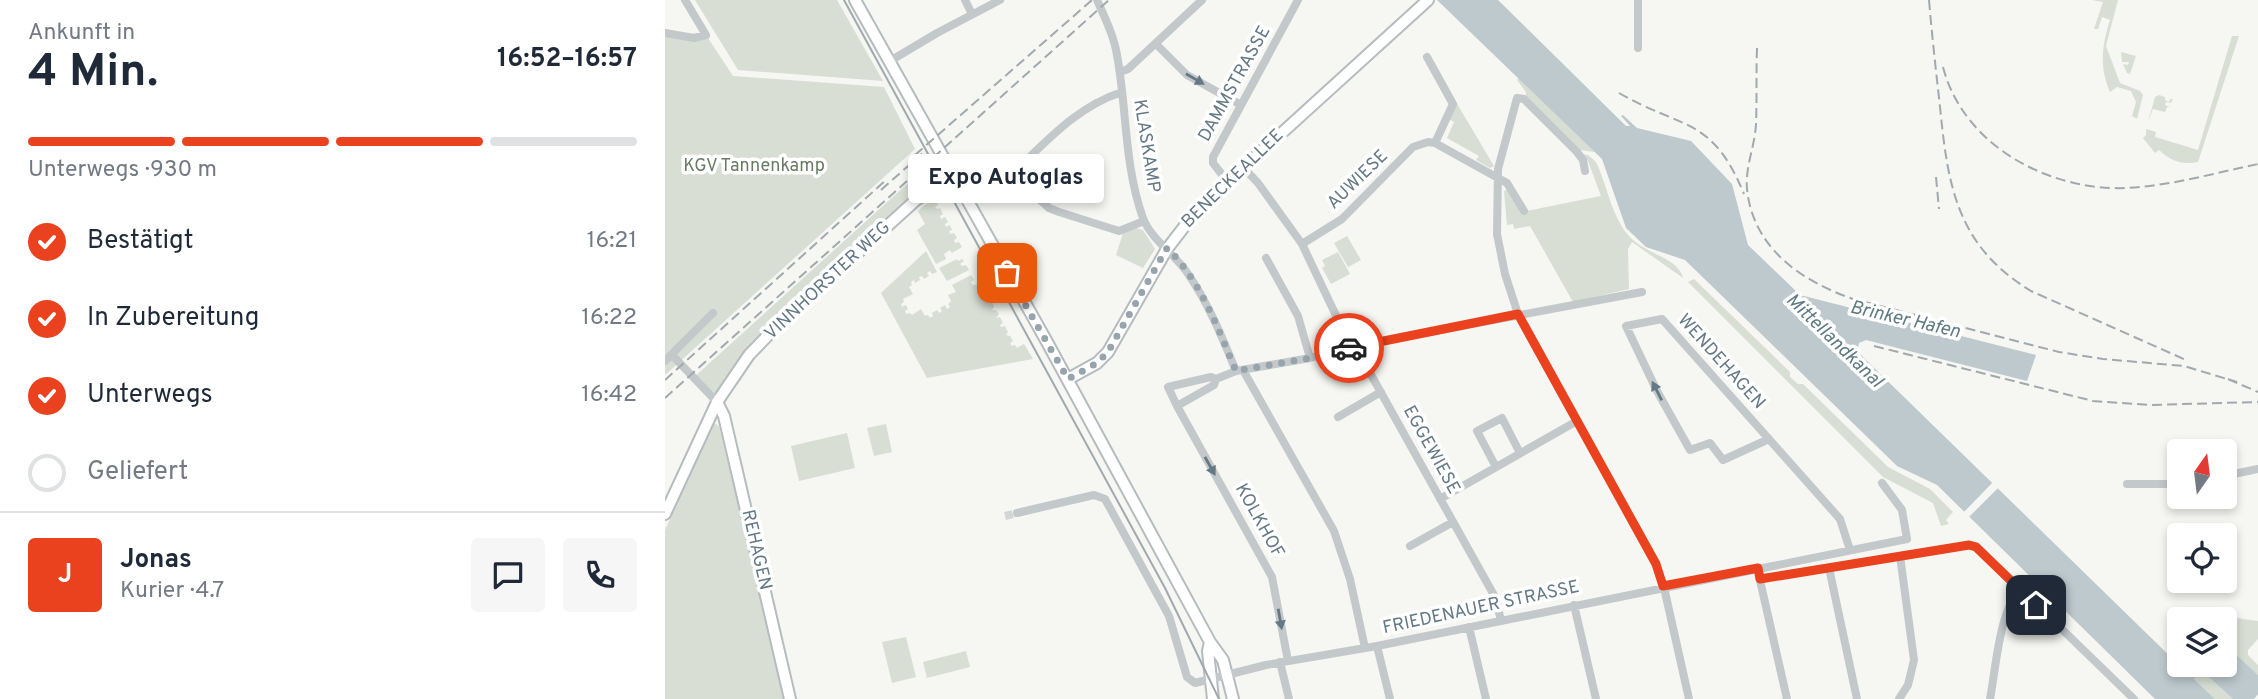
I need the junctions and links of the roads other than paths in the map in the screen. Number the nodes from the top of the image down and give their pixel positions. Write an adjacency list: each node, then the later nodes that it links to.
1 (685, 0): 11 (street)
2 (855, 0): 15 (street)
3 (965, 0): 10 (street)
4 (1000, 0): 10 (street)
5 (1097, 0): 16 (street, KLASKAMP)
6 (1202, 0): 12 (street)
7 (1299, 0): 18 (street, DAMMSTRASSE)
8 (1638, 0): 13 (street)
9 (1427, 1): 20 (street, BENECKEALLEE)
10 (972, 14): 15 (street)
11 (665, 33)
12 (1156, 44): 16 (street); 18 (street, one-way to 18)
13 (1638, 48)
14 (1427, 57): 19 (street)
15 (890, 61): 22 (street)
16 (1120, 72): 17 (street, KLASKAMP)
17 (1122, 92): 26 (street, KLASKAMP); 26 (street)
18 (1241, 105): 24 (street, DAMMSTRASSE)
19 (1436, 143): 23 (street); 27 (street, AUWIESE)
20 (1243, 167): 24 (street, BENECKEALLEE); 27 (street, EGGEWIESE)
21 (1585, 171): 23 (street)
22 (955, 177): 37 (street); 40 (street, VINNHORSTER WEG)
23 (1498, 177): 25 (street); 32 (street)
24 (1227, 181): 28 (street, BENECKEALLEE)
25 (1524, 211)
26 (1144, 221): 28 (street, KLASKAMP)
27 (1302, 244): 33 (street, EGGEWIESE)
28 (1167, 248): 36 (street, KLASKAMP); 37 (street, BENECKEALLEE)
29 (1266, 258): 35 (street)
30 (1642, 292): 32 (street)
31 (713, 313): 34 (street)
32 (1518, 314): 33 (street); 43 (street)
33 (1353, 347): 35 (street); 39 (street, EGGEWIESE)
34 (669, 358): 40 (street)
35 (1310, 358): 36 (street)
36 (1240, 370): 38 (street); 69 (street, KLASKAMP)
37 (1068, 379): 67 (street)
38 (1215, 382): 41 (street); 41 (street)
39 (1381, 392): 42 (street); 52 (street, EGGEWIESE)
40 (717, 402): 54 (street, VINNHORSTER WEG); 73 (street, REHAGEN)
41 (1177, 406): 70 (street, KOLKHOF, one-way to 70)
42 (1338, 417)
43 (1577, 421): 45 (street); 62 (street)
44 (1769, 439): 44 (street, WENDEHAGEN, one-way to 44); 57 (street, WENDEHAGEN)
45 (1520, 453): 46 (street); 46 (street)
46 (1496, 467): 52 (street)
47 (2258, 469): 48 (street)
48 (2237, 473)
49 (1882, 483): 57 (street, FRIEDENAUER STRASSE)
50 (2127, 484): 51 (street)
51 (2167, 484)
52 (1440, 499): 55 (street, EGGEWIESE)
53 (1017, 513): 72 (street)
54 (665, 514)
55 (1453, 522): 56 (street, EGGEWIESE); 65 (street, EGGEWIESE)
56 (1410, 546)
57 (1850, 550): 59 (street, FRIEDENAUER STRASSE)
58 (1900, 556): 60 (street); 63 (street); 83 (street)
59 (1758, 568): 61 (street); 62 (street, FRIEDENAUER STRASSE)
60 (1829, 568): 61 (street); 82 (street)
61 (1760, 579): 81 (street)
62 (1663, 586): 64 (street, FRIEDENAUER STRASSE); 80 (street)
63 (2020, 589): 84 (street); 85 (street)
64 (1574, 605): 65 (street, FRIEDENAUER STRASSE); 79 (street)
65 (1501, 620): 66 (street, FRIEDENAUER STRASSE)
66 (1469, 627): 68 (street, FRIEDENAUER STRASSE); 78 (street)
67 (1210, 642): 71 (street); 72 (street)
68 (1377, 646): 69 (street, FRIEDENAUER STRASSE); 77 (street)
69 (1365, 648): 70 (street, FRIEDENAUER STRASSE)
70 (1284, 662): 71 (street, FRIEDENAUER STRASSE); 76 (street, KOLKHOF)
71 (1227, 675): 72 (street, FRIEDENAUER STRASSE); 75 (street)
72 (1211, 680): 74 (street)
73 (790, 699)
74 (1213, 699)
75 (1233, 699)
76 (1289, 699)
77 (1389, 699)
78 (1486, 699)
79 (1596, 699)
80 (1689, 699)
81 (1787, 699)
82 (1857, 699)
83 (1899, 699)
84 (1990, 699)
85 (2134, 699)

